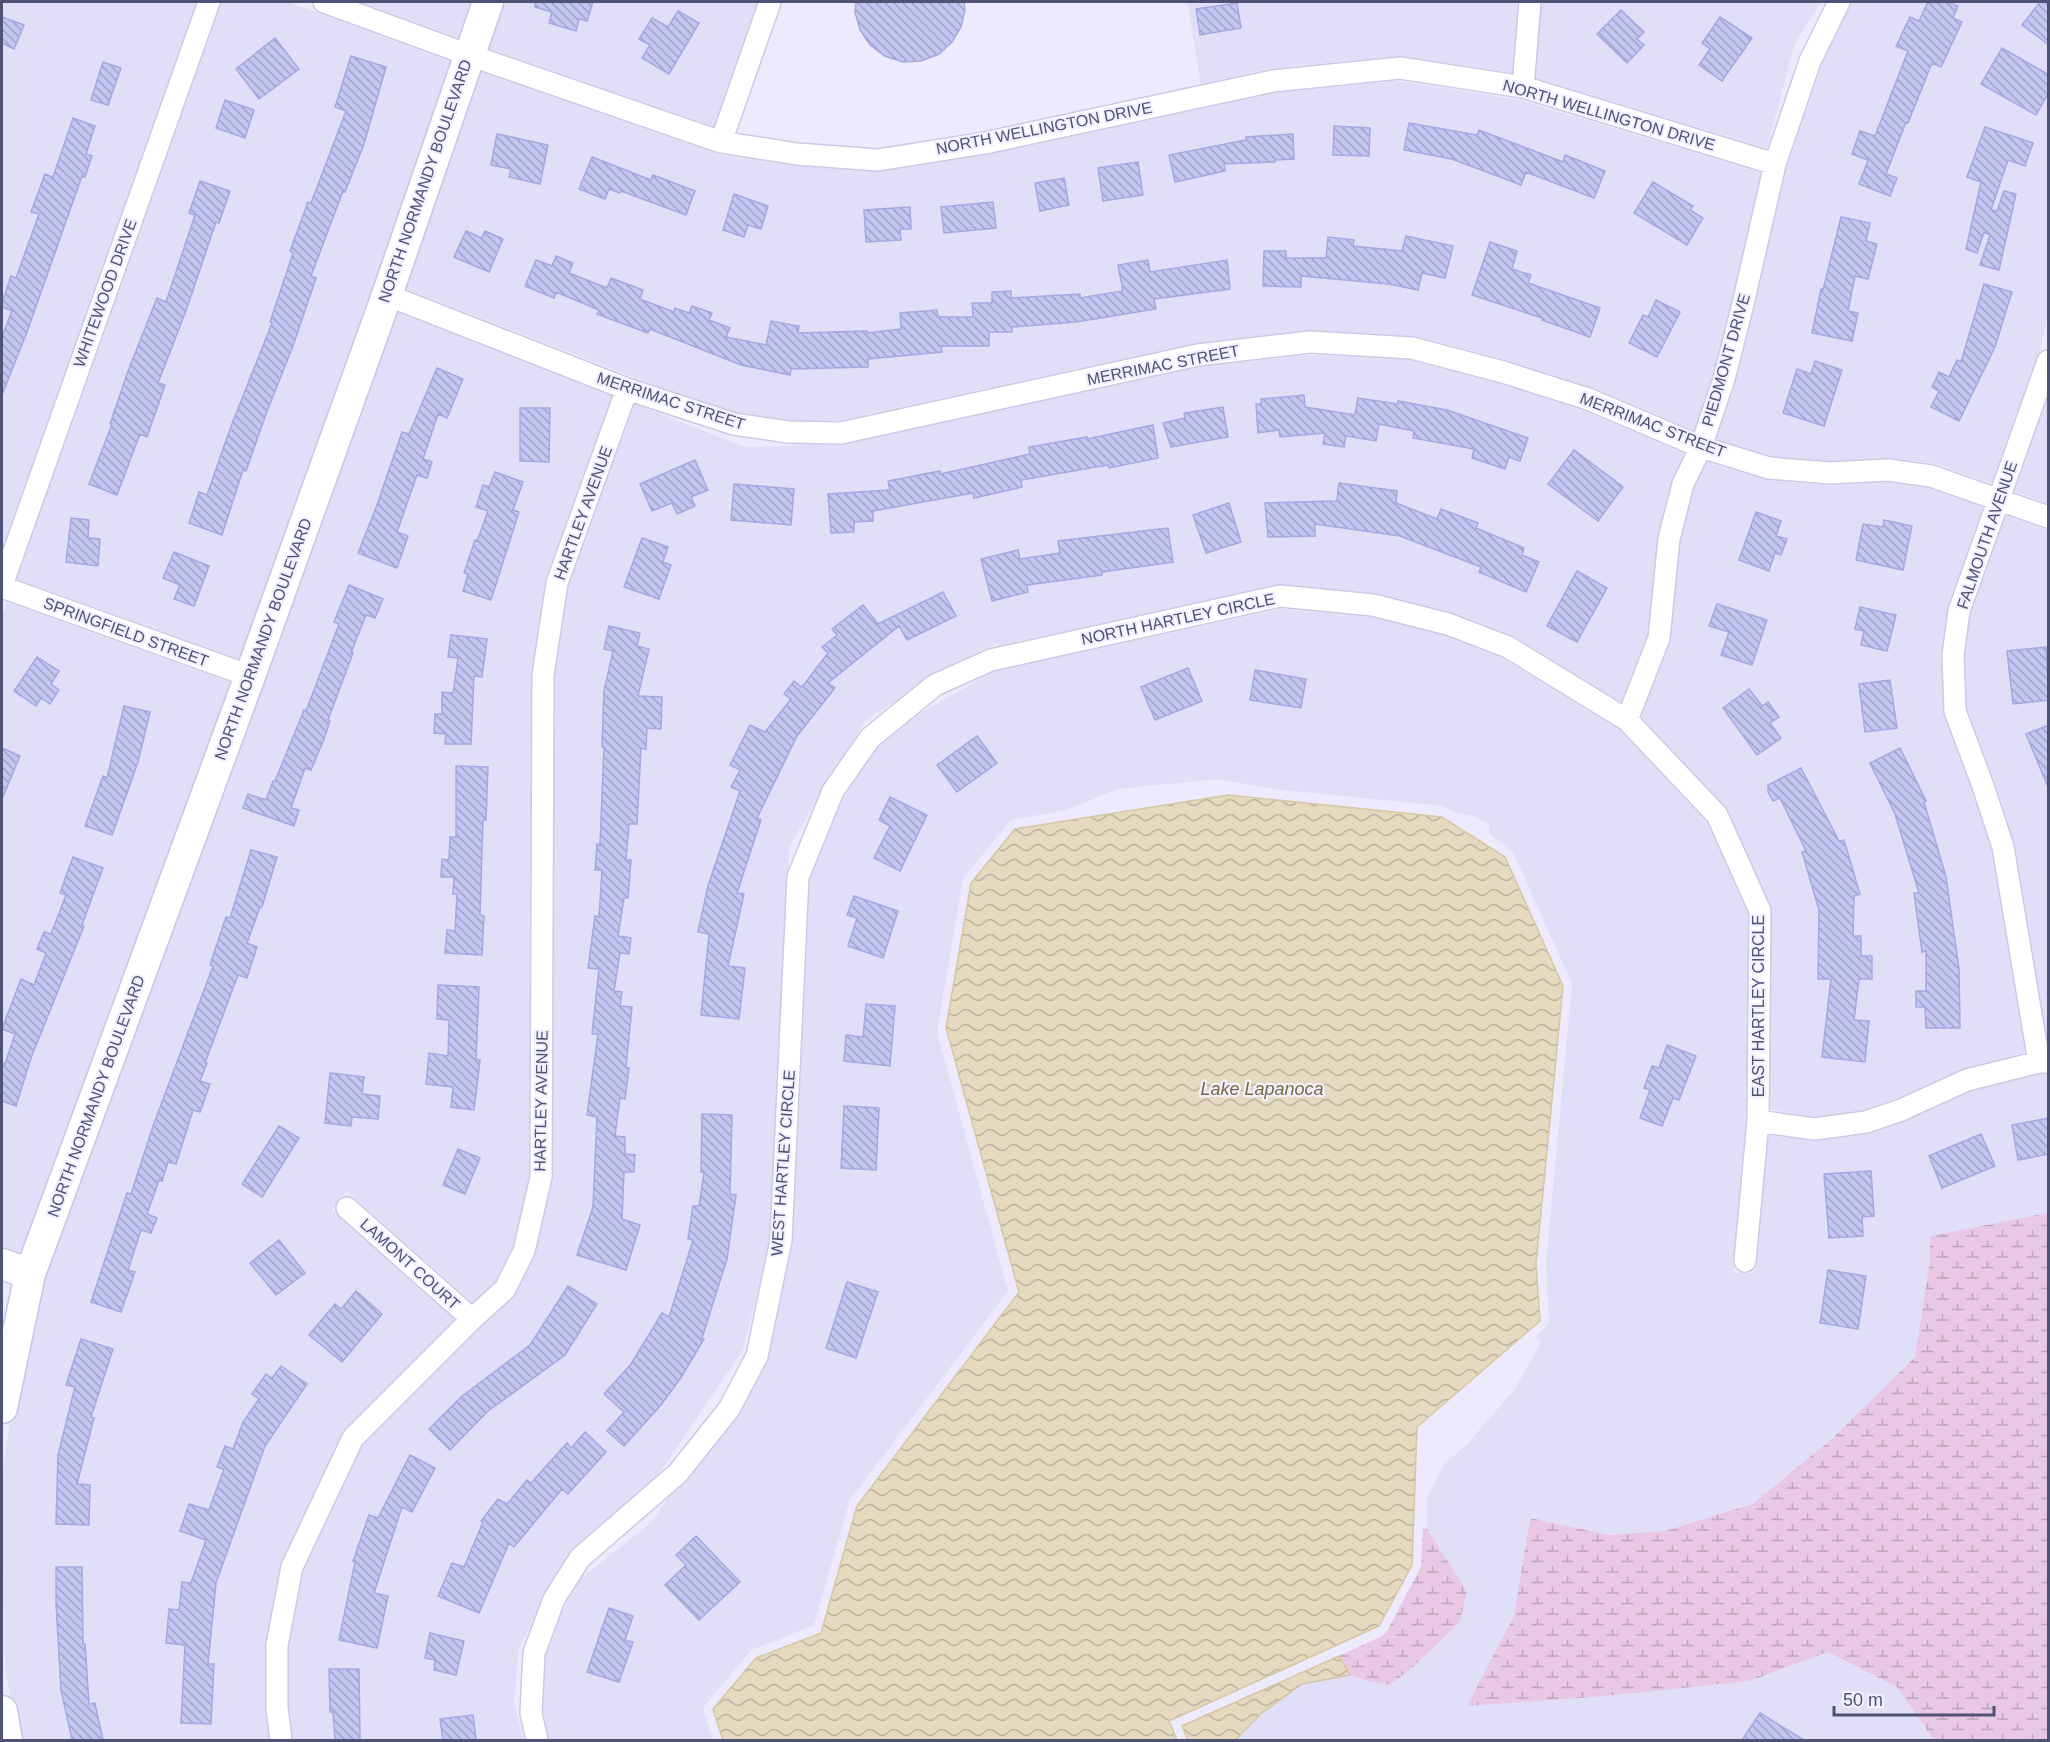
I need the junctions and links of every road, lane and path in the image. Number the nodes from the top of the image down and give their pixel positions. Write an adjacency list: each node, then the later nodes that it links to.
1 (209, 2): 17 (street, WHITEWOOD DRIVE)
2 (324, 2): 7 (street, NORTH WELLINGTON DRIVE)
3 (488, 2): 7 (street, NORTH NORMANDY BOULEVARD)
4 (770, 2): 9 (street)
5 (1530, 2): 8 (street)
6 (1839, 2): 10 (street, PIEDMONT DRIVE)
7 (469, 55): 9 (street, NORTH WELLINGTON DRIVE); 11 (street, NORTH NORMANDY BOULEVARD)
8 (1523, 87): 9 (street, NORTH WELLINGTON DRIVE); 10 (street, NORTH WELLINGTON DRIVE)
9 (721, 142)
10 (1775, 164): 14 (street, PIEDMONT DRIVE)
11 (387, 295): 13 (street, MERRIMAC STREET); 19 (street, NORTH NORMANDY BOULEVARD)
12 (2049, 361): 15 (street, FALMOUTH AVENUE)
13 (627, 389): 14 (street, MERRIMAC STREET); 27 (street, HARTLEY AVENUE)
14 (1701, 447): 15 (street, MERRIMAC STREET); 20 (street, PIEDMONT DRIVE)
15 (1999, 499): 16 (street, MERRIMAC STREET); 21 (street, FALMOUTH AVENUE)
16 (2049, 518)
17 (2, 586): 19 (street, SPRINGFIELD STREET)
18 (992, 660): 20 (street, NORTH HARTLEY CIRCLE); 32 (street, WEST HARTLEY CIRCLE)
19 (250, 676): 26 (street, NORTH NORMANDY BOULEVARD)
20 (1627, 720): 22 (street, EAST HARTLEY CIRCLE)
21 (2044, 1062): 22 (street)
22 (1758, 1121): 24 (street, EAST HARTLEY CIRCLE)
23 (347, 1208): 27 (street, LAMONT COURT)
24 (1745, 1261)
25 (2, 1264): 26 (street)
26 (30, 1274): 28 (street, NORTH NORMANDY BOULEVARD)
27 (472, 1319): 31 (street, HARTLEY AVENUE)
28 (2, 1408)
29 (2, 1711): 30 (street)
30 (7, 1740)
31 (281, 1740)
32 (537, 1740)

